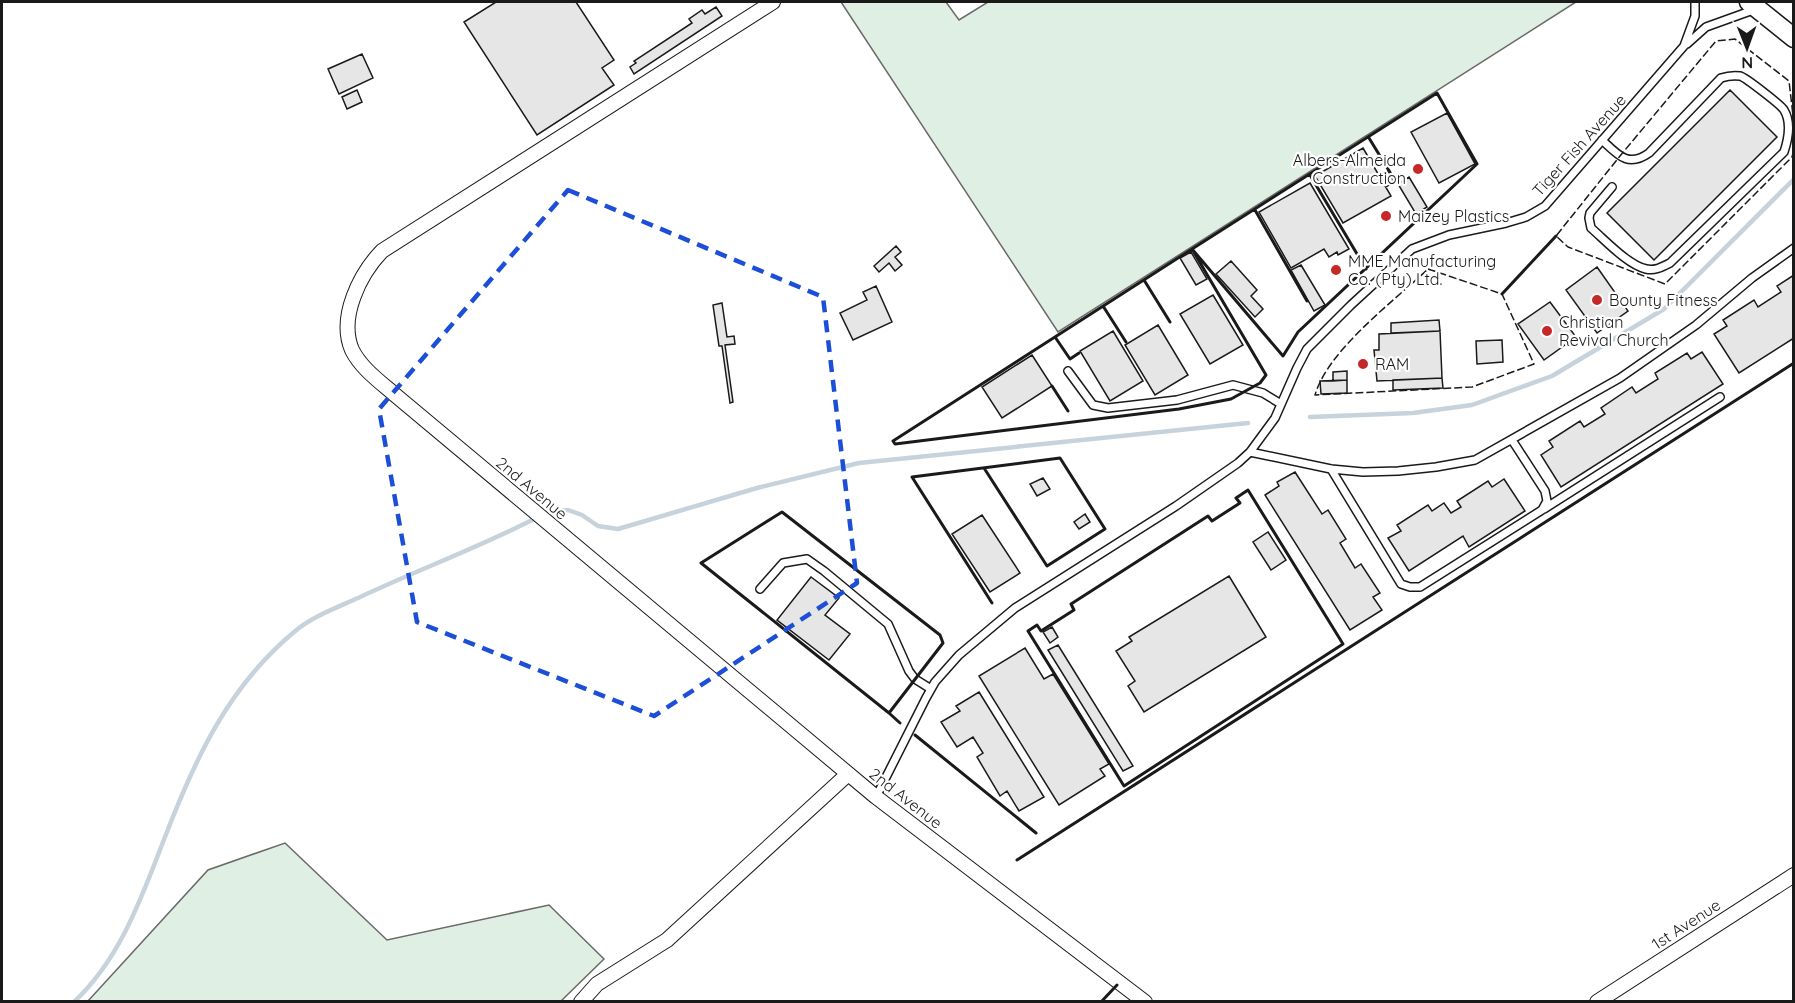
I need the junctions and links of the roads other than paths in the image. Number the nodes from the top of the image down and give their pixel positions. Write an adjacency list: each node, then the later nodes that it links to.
1 (773, 2): 18 (street, 2nd Avenue)
2 (1695, 2): 5 (lane)
3 (1753, 5): 4 (main road); 5 (lane)
4 (1794, 38)
5 (1672, 59): 6 (lane, Tiger Fish Avenue)
6 (1602, 140): 7 (lane); 11 (lane, Tiger Fish Avenue)
7 (1612, 187)
8 (1794, 248): 12 (lane)
9 (1068, 371): 11 (lane)
10 (1720, 397): 15 (lane)
11 (1281, 404): 13 (lane, Tiger Fish Avenue)
12 (1512, 441): 14 (lane); 15 (lane)
13 (1250, 452): 14 (lane); 17 (lane, Tiger Fish Avenue)
14 (1331, 469): 15 (lane)
15 (1542, 510)
16 (760, 590): 17 (lane)
17 (932, 689): 19 (lane, Tiger Fish Avenue)
18 (848, 774): 19 (street, 2nd Avenue); 21 (street)
19 (876, 797): 22 (street, 2nd Avenue)
20 (1794, 875): 23 (street, 1st Avenue)
21 (581, 1002)
22 (1145, 1002)
23 (1597, 1002)

